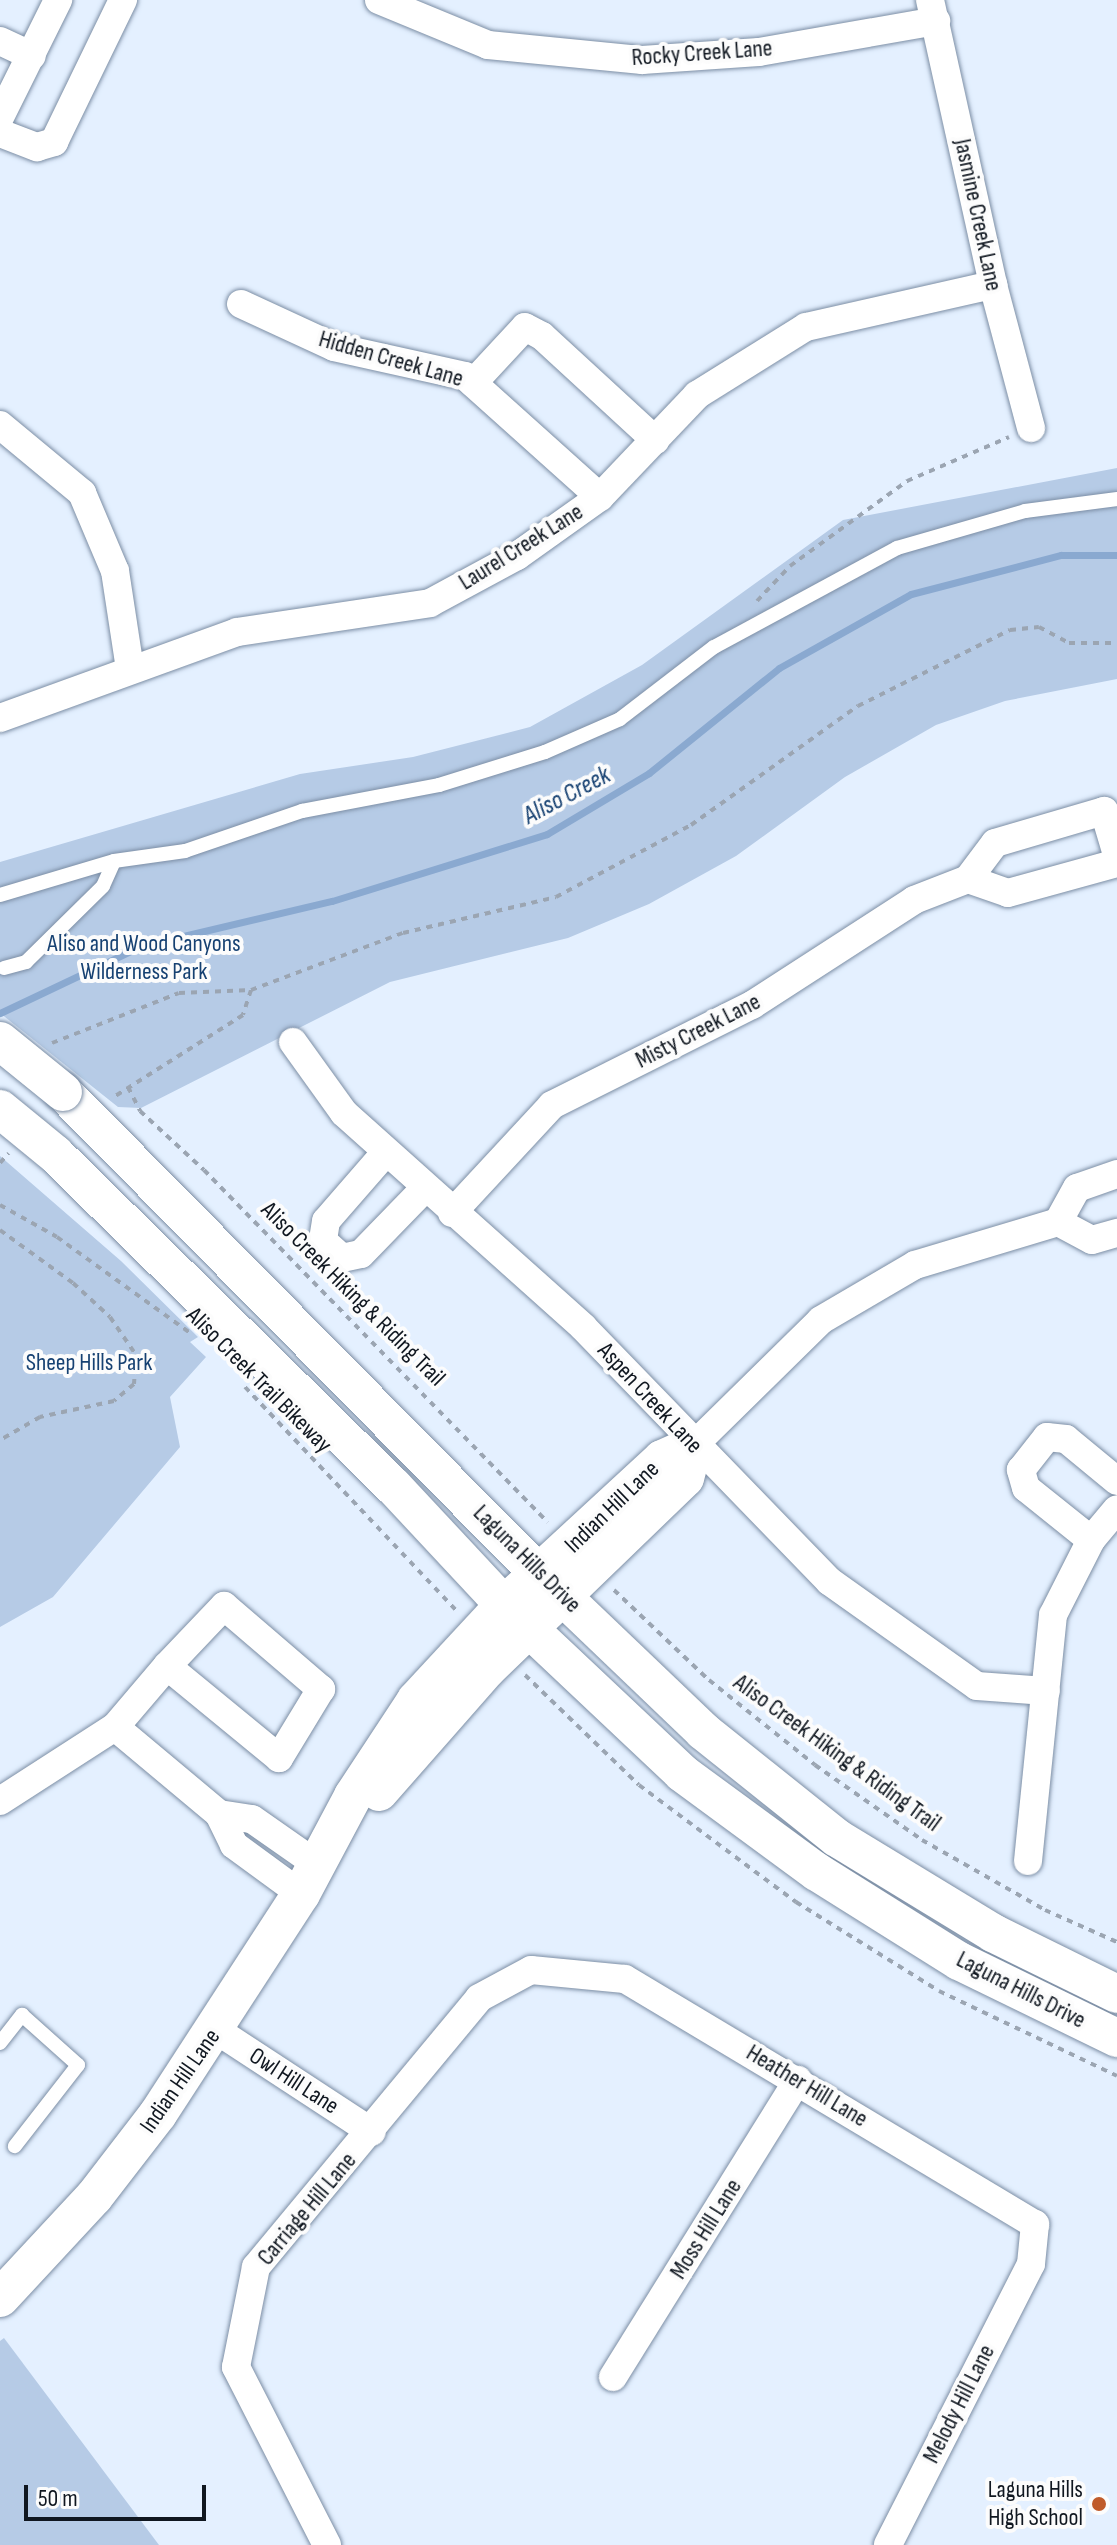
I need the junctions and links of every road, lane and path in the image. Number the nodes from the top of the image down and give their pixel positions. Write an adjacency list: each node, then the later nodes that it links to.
1 (58, 0): 6 (street)
2 (123, 0): 8 (street)
3 (379, 0): 4 (street, Rocky Creek Lane)
4 (933, 11): 9 (street, Jasmine Creek Lane)
5 (0, 41): 6 (street)
6 (32, 56): 7 (street)
7 (0, 117)
8 (0, 133)
9 (993, 285): 13 (street, Jasmine Creek Lane); 14 (street, Laurel Creek Lane)
10 (241, 304): 11 (street, Hidden Creek Lane)
11 (473, 383): 14 (street); 15 (street, Hidden Creek Lane)
12 (0, 425): 19 (street)
13 (1031, 428): 17 (path)
14 (655, 440): 15 (street, Laurel Creek Lane)
15 (600, 497): 19 (street, Laurel Creek Lane)
16 (1117, 499): 22 (lane)
17 (747, 612)
18 (1117, 643): 27 (path)
19 (130, 669): 20 (street, Laurel Creek Lane)
20 (0, 718)
21 (1117, 855): 24 (street)
22 (114, 861): 25 (lane); 26 (lane)
23 (1117, 863): 24 (street)
24 (968, 879): 39 (street, Misty Creek Lane)
25 (0, 895)
26 (4, 968)
27 (251, 990): 30 (path); 31 (path)
28 (0, 1041): 32 (main road, Laguna Hills Drive, bridge)
29 (293, 1042): 34 (street, Aspen Creek Lane)
30 (40, 1049)
31 (128, 1087): 32 (path); 49 (path, Aliso Creek Hiking & Riding Trail)
32 (92, 1117): 52 (main road, Laguna Hills Drive)
33 (11, 1129): 35 (path); 54 (main road, Laguna Hills Drive)
34 (386, 1152): 37 (street, Aspen Creek Lane); 37 (street)
35 (0, 1163)
36 (1117, 1174): 40 (street)
37 (425, 1188): 39 (street, Aspen Creek Lane)
38 (0, 1205): 43 (path, Aliso Creek Trail Bikeway)
39 (452, 1213): 46 (street, Aspen Creek Lane)
40 (1058, 1222): 42 (street); 46 (street, Indian Hill Lane)
41 (0, 1230): 45 (path)
42 (1117, 1233)
43 (199, 1340)
44 (242, 1384): 53 (path, Aliso Creek Trail Bikeway)
45 (0, 1440)
46 (694, 1445): 52 (main road, Indian Hill Lane); 56 (street, Aspen Creek Lane)
47 (1117, 1481): 50 (street)
48 (1117, 1509): 50 (street)
49 (549, 1529)
50 (1091, 1540): 56 (street)
51 (601, 1584): 61 (path, Aliso Creek Hiking & Riding Trail)
52 (552, 1586): 54 (main road, Indian Hill Lane); 63 (main road, Laguna Hills Drive)
53 (465, 1612)
54 (516, 1617): 60 (main road, Indian Hill Lane); 65 (main road, Laguna Hills Drive)
55 (167, 1666): 55 (street); 57 (street)
56 (1046, 1691): 59 (street)
57 (115, 1727): 58 (street); 60 (street)
58 (0, 1801)
59 (1028, 1861)
60 (317, 1867): 64 (main road, Indian Hill Lane)
61 (1117, 1942)
62 (531, 1970): 67 (street, Heather Hill Lane); 68 (street, Carriage Hill Lane)
63 (1117, 1994)
64 (216, 2030): 68 (street, Owl Hill Lane); 71 (main road, Indian Hill Lane)
65 (1117, 2038)
66 (0, 2043): 69 (lane)
67 (798, 2080): 70 (street, Heather Hill Lane); 72 (street, Moss Hill Lane)
68 (372, 2132): 73 (street, Carriage Hill Lane)
69 (15, 2146)
70 (1031, 2264): 74 (street, Melody Hill Lane)
71 (0, 2298)
72 (613, 2377)
73 (327, 2545)
74 (888, 2545)

